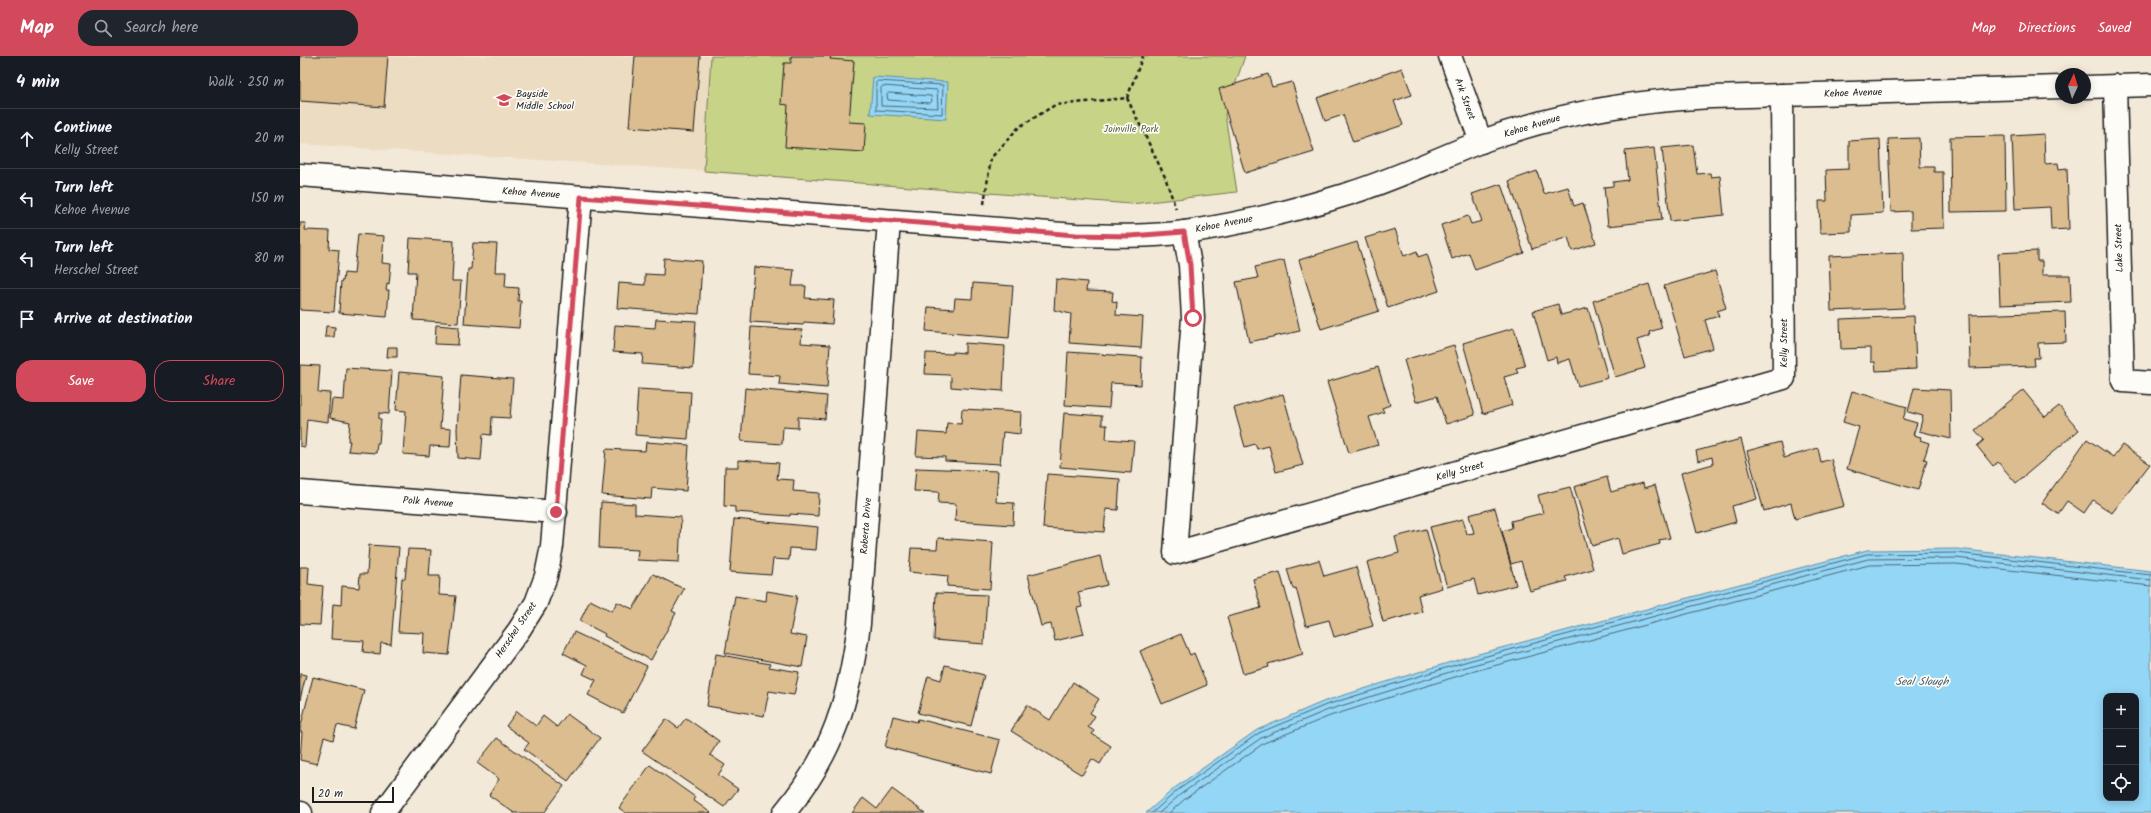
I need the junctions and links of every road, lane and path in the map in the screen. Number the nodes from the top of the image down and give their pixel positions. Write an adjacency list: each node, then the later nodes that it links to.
1 (1450, 56): 9 (street, Ark Street)
2 (1140, 57): 8 (path)
3 (2151, 85): 4 (street)
4 (2115, 86): 5 (street); 15 (street, Lake Street)
5 (2091, 87)
6 (2055, 88): 7 (street, Kehoe Avenue)
7 (1782, 95): 9 (street, Kehoe Avenue); 14 (street, Kelly Street)
8 (1127, 98): 13 (path); 14 (path)
9 (1480, 142): 14 (street, Kehoe Avenue)
10 (300, 175): 11 (street, Kehoe Avenue)
11 (581, 197): 12 (street, Kehoe Avenue); 17 (street, Herschel Street)
12 (889, 221): 13 (street, Kehoe Avenue); 19 (street, Roberta Drive)
13 (980, 228): 14 (street, Kehoe Avenue)
14 (1184, 232)
15 (2151, 383)
16 (300, 492): 17 (street, Polk Avenue)
17 (556, 512): 18 (street, Herschel Street)
18 (383, 813)
19 (784, 813)

